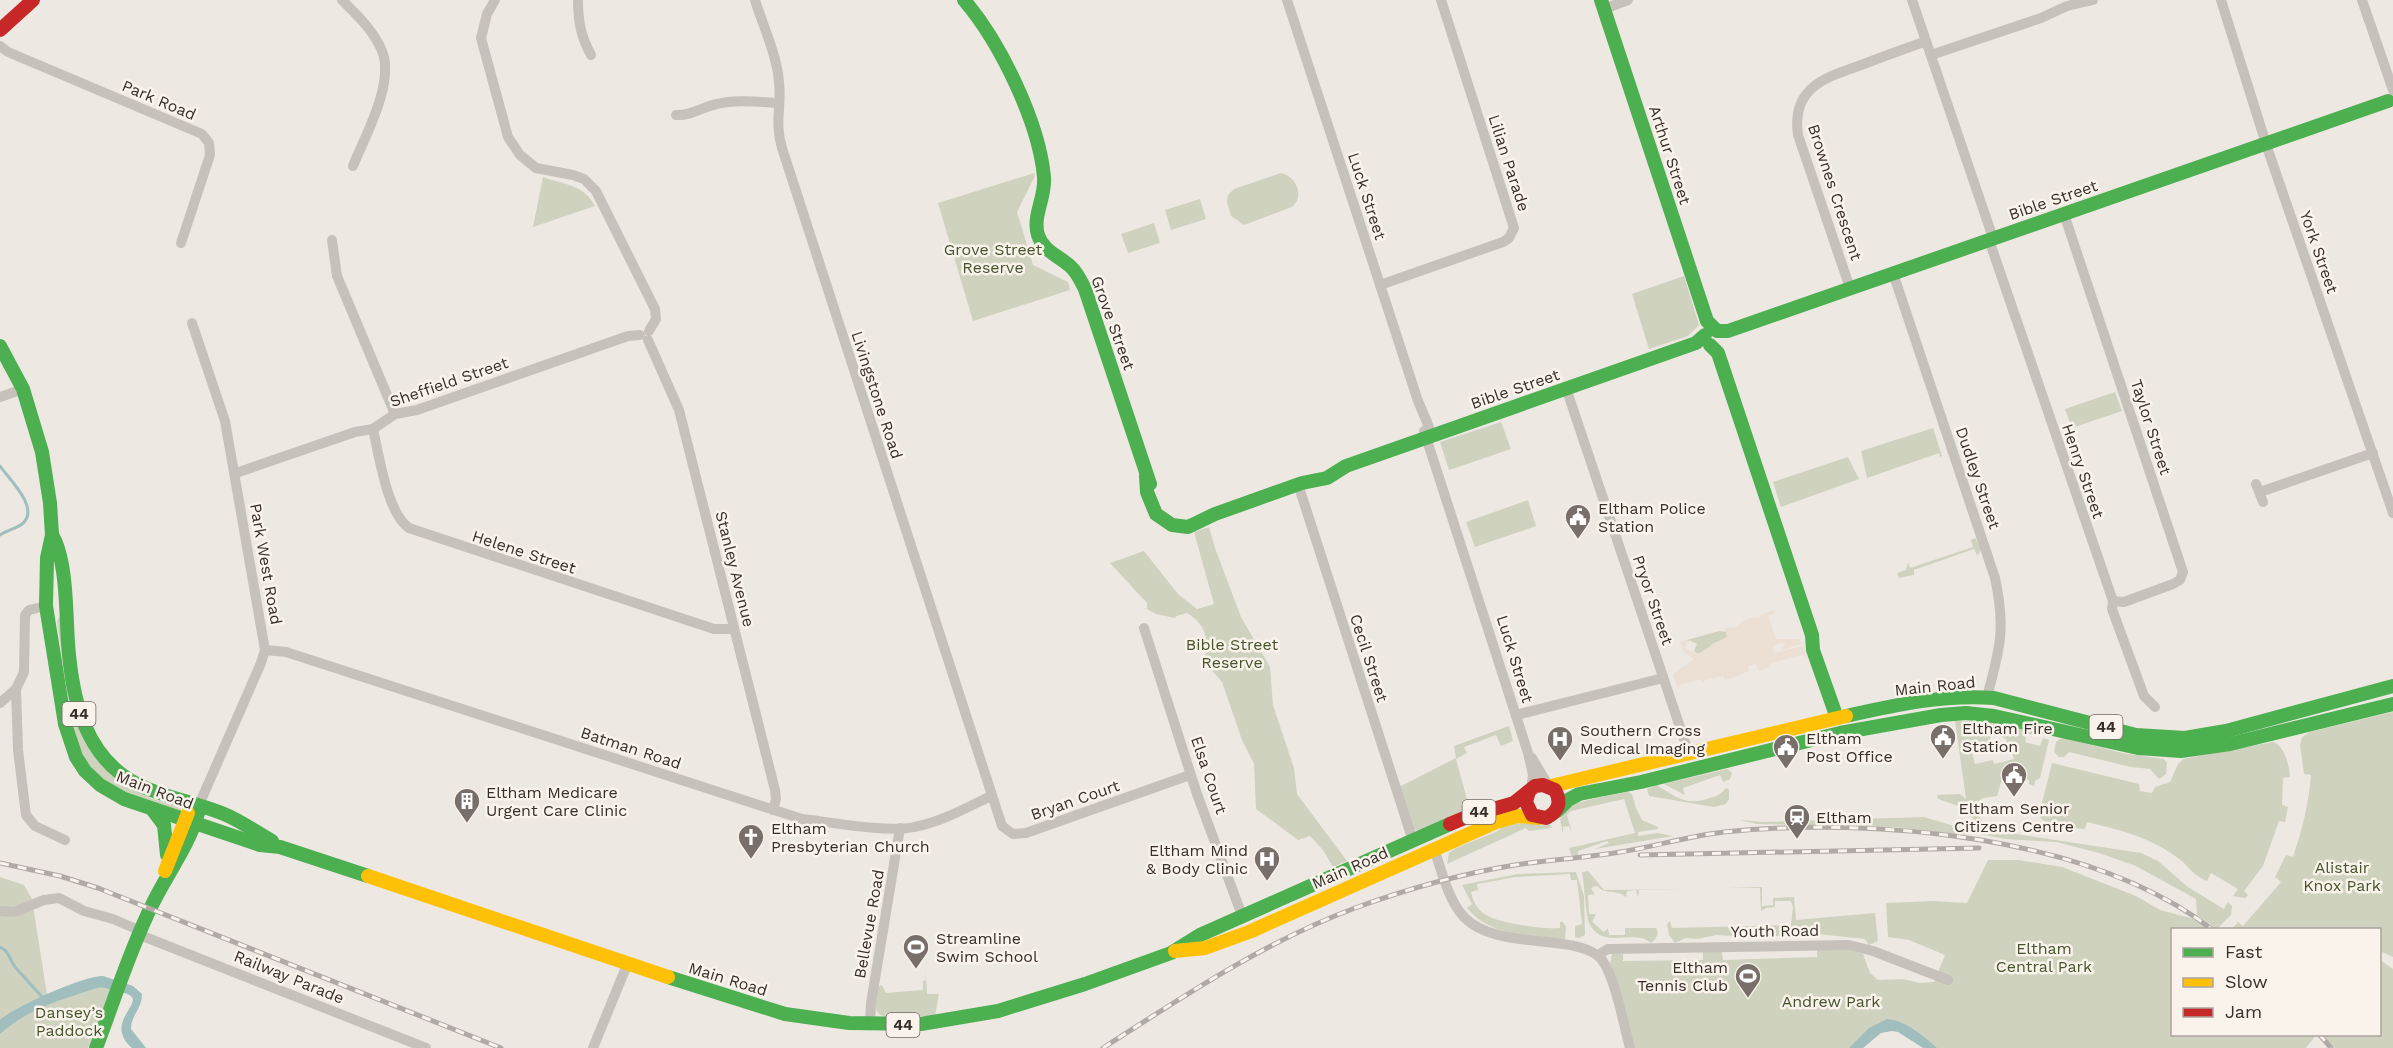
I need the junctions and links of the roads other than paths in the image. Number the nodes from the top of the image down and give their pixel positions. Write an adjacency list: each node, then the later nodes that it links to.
1 (33, 0): 16 (main road)
2 (342, 0): 25 (street)
3 (578, 0): 20 (street)
4 (755, 0): 22 (street, Livingstone Road)
5 (964, 0): 48 (main road, Grove Street)
6 (1287, 0): 31 (street, Luck Street)
7 (1441, 0): 31 (street, Lilian Parade)
8 (1628, 0): 15 (street)
9 (1912, 0): 17 (street, Henry Street)
10 (2093, 0): 14 (street)
11 (2221, 0): 24 (street, York Street)
12 (2362, 0): 21 (street)
13 (490, 2): 34 (street)
14 (2066, 3): 19 (street)
15 (1602, 4): 35 (main road, Arthur Street)
16 (0, 30)
17 (1926, 41): 19 (street, Henry Street); 32 (street, Brownes Crescent)
18 (0, 46): 29 (street, Park Road)
19 (1931, 55): 27 (street, Henry Street)
20 (591, 56)
21 (2392, 97): 24 (main road, Bible Street)
22 (778, 103): 23 (street); 80 (street, Livingstone Road)
23 (676, 116)
24 (2267, 144): 26 (main road, Bible Street); 43 (street, York Street)
25 (353, 166)
26 (2064, 214): 27 (main road, Bible Street); 50 (street, Taylor Street)
27 (1991, 239): 30 (main road, Bible Street); 50 (street, Henry Street)
28 (333, 240): 40 (street)
29 (182, 243)
30 (1893, 273): 32 (main road, Bible Street); 59 (street, Dudley Street)
31 (1380, 285): 42 (street, Luck Street)
32 (1850, 288): 35 (main road, Bible Street)
33 (192, 323): 44 (street, Park West Road)
34 (646, 335): 40 (street, Sheffield Street); 54 (street, Stanley Avenue)
35 (1712, 337): 37 (main road, Bible Street); 66 (main road, Arthur Street)
36 (0, 346): 38 (main road, Main Road / 44)
37 (1566, 388): 42 (main road, Bible Street); 56 (street, Pryor Street)
38 (23, 389): 39 (street); 49 (main road, Main Road / 44)
39 (0, 397)
40 (395, 414): 41 (street, Sheffield Street)
41 (373, 429): 44 (street, Sheffield Street); 54 (street, Helene Street)
42 (1428, 437): 45 (main road, Bible Street); 64 (street, Luck Street)
43 (2373, 453): 46 (street); 47 (street, York Street)
44 (236, 473): 55 (street, Park West Road)
45 (1300, 484): 48 (main road, Bible Street); 91 (street, Cecil Street)
46 (2260, 493)
47 (2393, 513)
48 (1173, 522)
49 (52, 535): 51 (main road, Main Road / 44); 52 (main road, Main Road / 44)
50 (2113, 601): 62 (street, Henry Street)
51 (66, 603): 52 (main road); 81 (main road, Main Road / 44)
52 (46, 606): 58 (street); 82 (main road, Main Road / 44)
53 (1143, 628): 76 (street, Elsa Court)
54 (735, 629): 83 (street, Stanley Avenue)
55 (265, 650): 81 (street, Park West Road); 83 (street, Batman Road)
56 (1664, 678): 64 (street); 73 (street, Pryor Street)
57 (2393, 686): 65 (main road, Main Road / 44)
58 (16, 689): 60 (street); 90 (street)
59 (1987, 697): 63 (main road); 66 (main road, Main Road / 44); 69 (main road, Main Road / 44)
60 (0, 703)
61 (2393, 704): 67 (main road, Main Road / 44)
62 (2155, 708)
63 (1983, 714): 68 (main road, Main Road / 44); 71 (main road, Main Road / 44)
64 (1516, 715): 72 (street, Luck Street)
65 (2283, 716): 67 (main road); 69 (main road, Main Road / 44)
66 (1843, 717): 68 (main road); 70 (main road, Main Road / 44)
67 (2287, 730): 71 (main road, Main Road / 44)
68 (1849, 731): 74 (main road, Main Road / 44)
69 (2185, 738): 71 (main road)
70 (1706, 750): 73 (main road, Main Road / 44); 74 (main road)
71 (2170, 752)
72 (1528, 753): 78 (street, Luck Street); 79 (street, Luck Street)
73 (1689, 754): 75 (main road, Main Road / 44)
74 (1734, 758): 77 (main road, Main Road / 44)
75 (1655, 762): 77 (main road); 78 (main road, Main Road / 44)
76 (1190, 775): 80 (street, Bryan Court); 99 (street, Elsa Court)
77 (1641, 782): 84 (main road, Main Road / 44)
78 (1549, 785): 79 (main road, 44); 84 (main road)
79 (1530, 790): 85 (main road); 89 (main road, Main Road / 44)
80 (991, 796): 87 (street, Batman Road)
81 (200, 804): 86 (main road); 93 (main road, Main Road / 44)
82 (152, 809): 86 (main road, Main Road / 44); 96 (main road)
83 (773, 810): 87 (street, Batman Road)
84 (1557, 811): 85 (main road, 44)
85 (1539, 818): 94 (main road, Main Road / 44)
86 (190, 821): 88 (main road, Main Road / 44); 92 (main road); 96 (main road)
87 (900, 828): 106 (street, Bellevue Road)
88 (230, 835): 92 (main road); 93 (main road, Main Road / 44)
89 (1428, 835): 91 (main road, Main Road / 44); 94 (main road)
90 (65, 840)
91 (1413, 841): 95 (main road); 99 (main road, Main Road / 44)
92 (186, 847): 97 (main road)
93 (280, 848): 104 (main road, Main Road / 44)
94 (1434, 849): 95 (main road, Main Road / 44); 103 (street)
95 (1419, 856): 100 (main road, Main Road / 44)
96 (168, 860): 97 (main road)
97 (165, 880): 101 (main road)
98 (0, 911): 101 (street, Railway Parade)
99 (1243, 918): 100 (main road, Elsa Court); 102 (main road, Main Road / 44)
100 (1249, 932): 102 (main road, Main Road / 44)
101 (140, 933): 107 (main road); 108 (street, Railway Parade)
102 (1175, 951): 106 (main road, Main Road / 44)
103 (1598, 955): 105 (street, Youth Road); 110 (street)
104 (627, 965): 106 (main road, Main Road / 44); 109 (street)
105 (1948, 980)
106 (870, 1024)
107 (98, 1042)
108 (426, 1048)
109 (593, 1048)
110 (1630, 1048)

